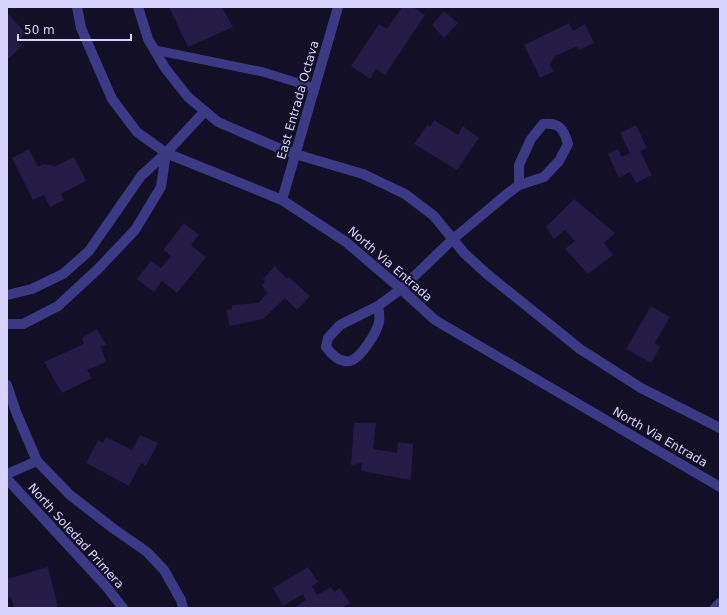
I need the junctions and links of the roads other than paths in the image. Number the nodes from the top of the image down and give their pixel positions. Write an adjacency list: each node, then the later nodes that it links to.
1 (77, 7): 7 (street, North Via Entrada)
2 (138, 7): 4 (street)
3 (338, 7): 5 (street, East Entrada Octava)
4 (154, 50): 5 (lane); 6 (street)
5 (315, 88): 8 (street, East Entrada Octava)
6 (205, 111): 7 (street); 8 (street)
7 (166, 154): 10 (street, North Via Entrada); 13 (street); 15 (street)
8 (296, 154): 10 (street, East Entrada Octava); 11 (street)
9 (519, 185): 9 (street); 11 (street)
10 (282, 200): 12 (street, North Via Entrada)
11 (453, 239): 12 (street); 17 (street)
12 (401, 289): 14 (street); 20 (street, North Via Entrada)
13 (7, 295)
14 (378, 306): 14 (street)
15 (7, 324)
16 (7, 385): 18 (street)
17 (720, 428)
18 (37, 461): 19 (street); 23 (street)
19 (8, 480): 22 (street, North Soledad Primera)
20 (720, 487)
21 (720, 603): 24 (street)
22 (123, 608)
23 (183, 608)
24 (715, 608)

